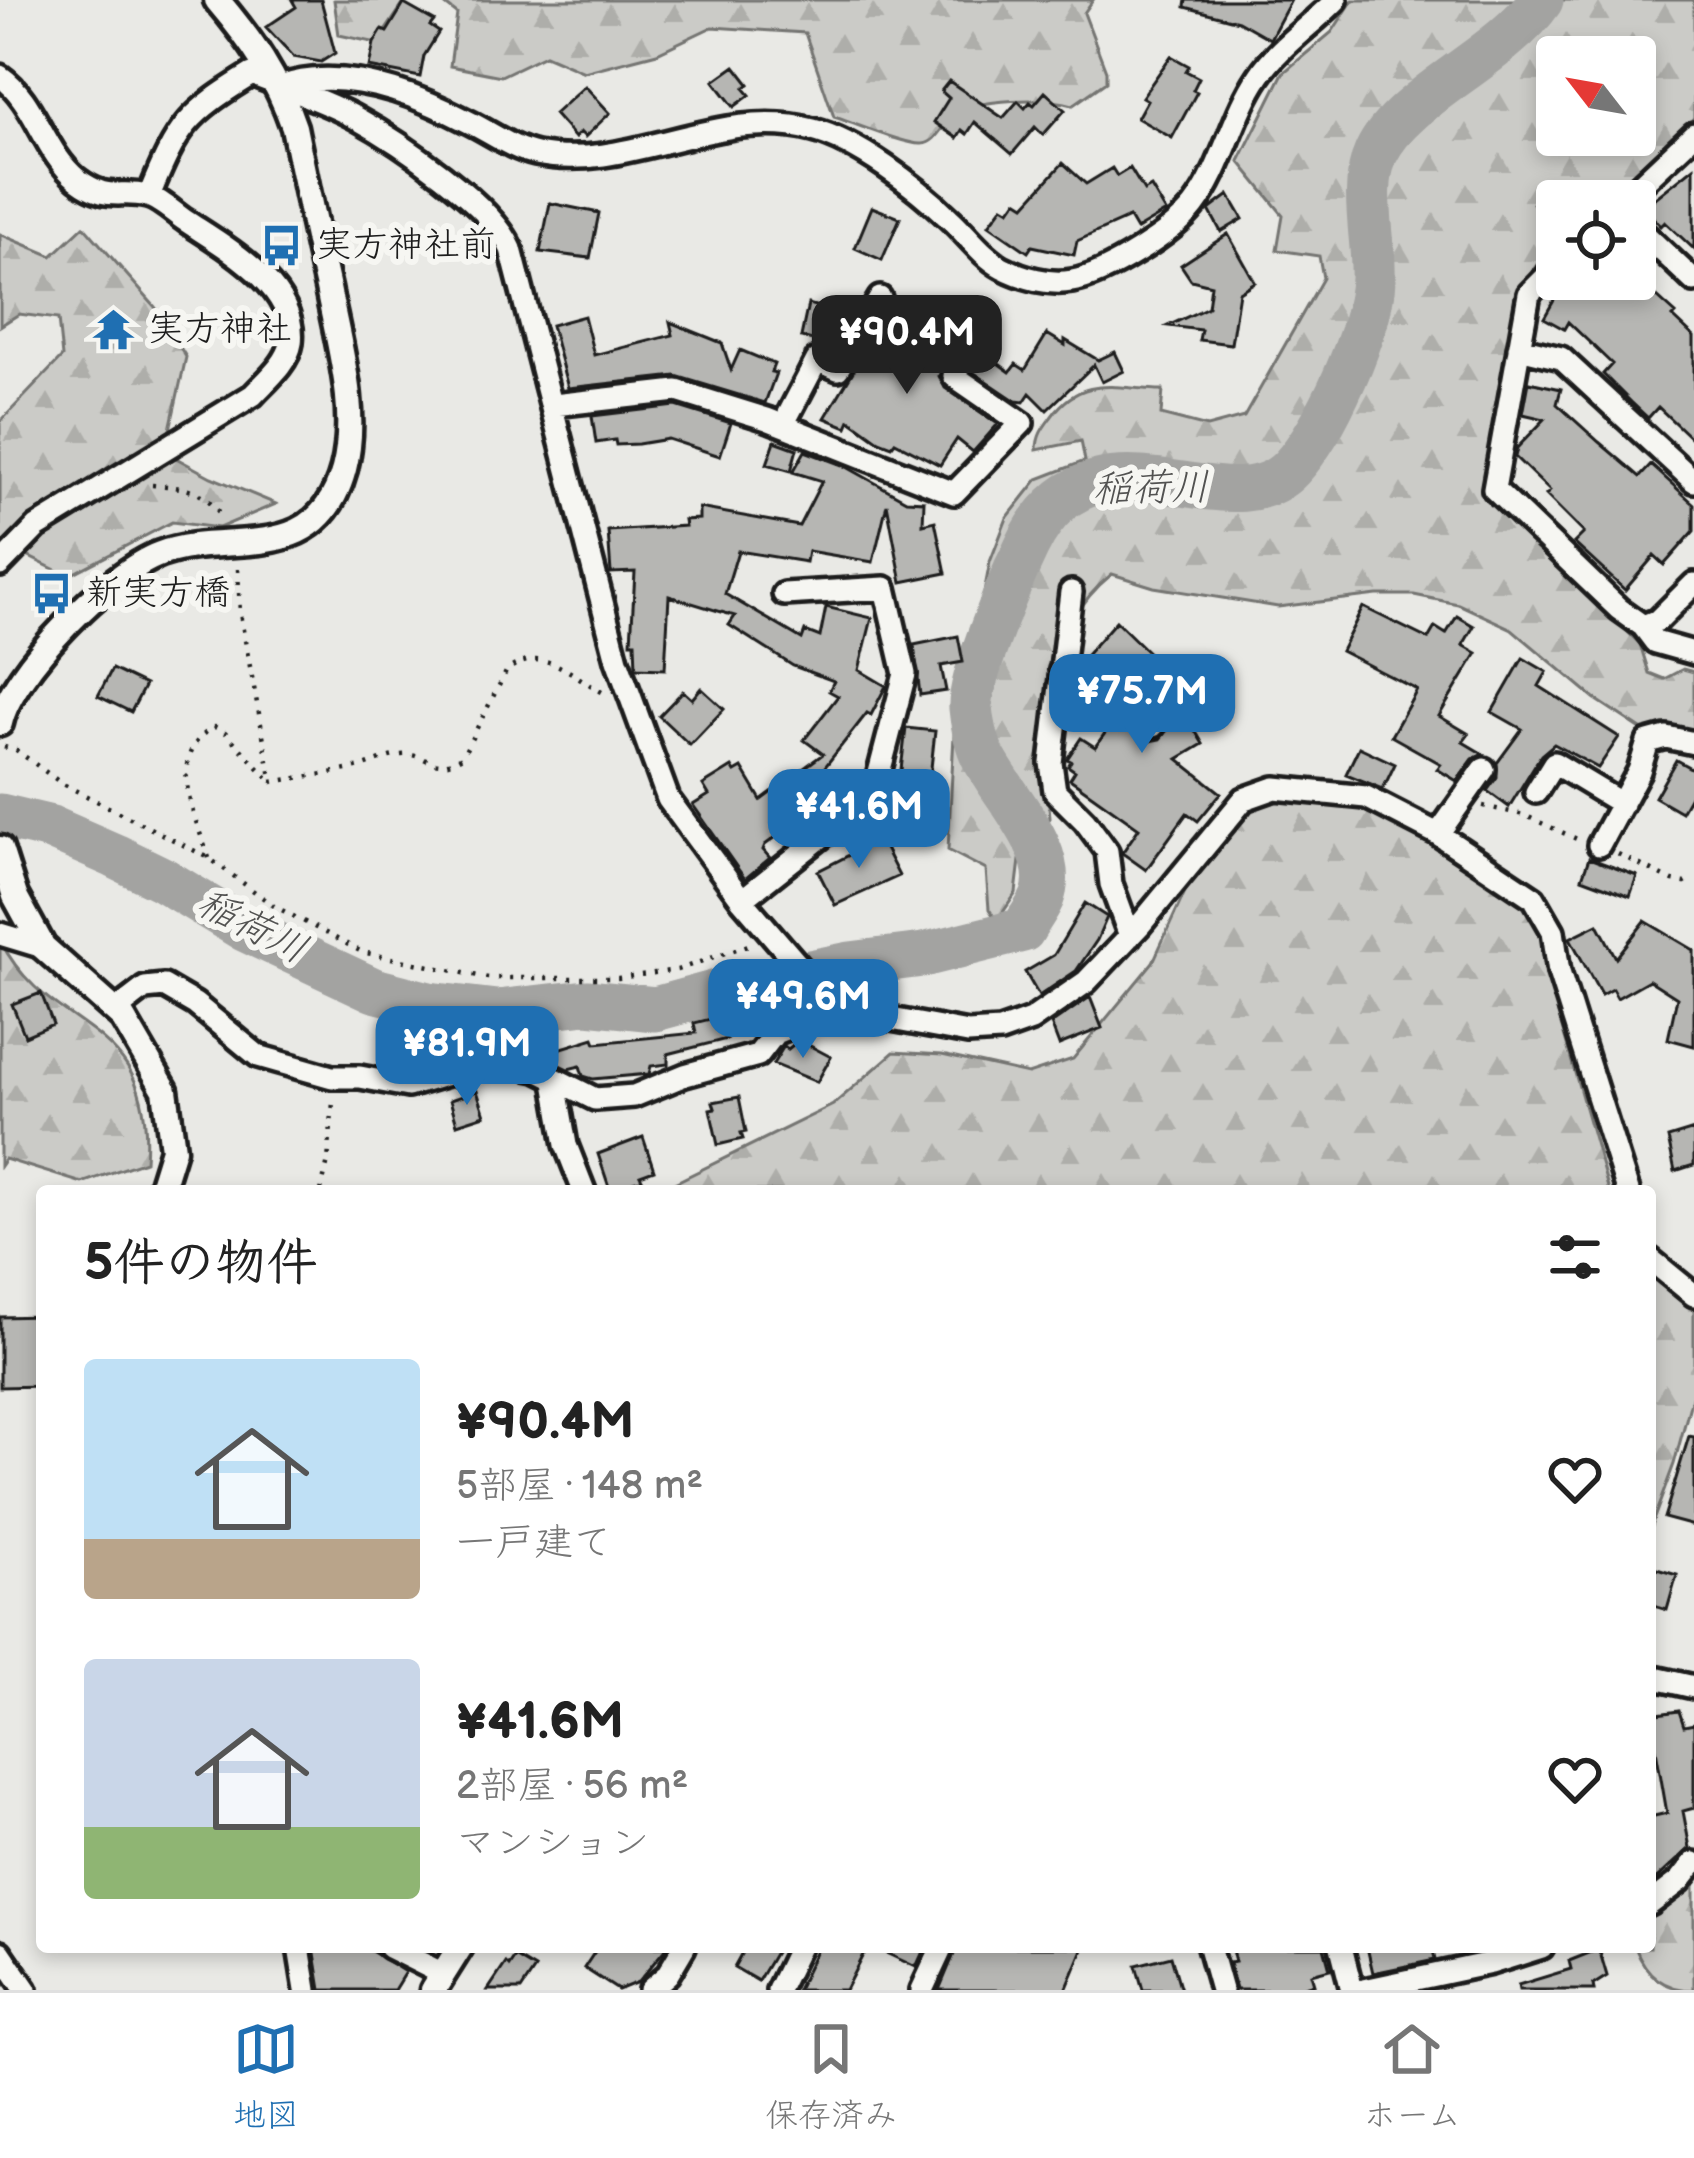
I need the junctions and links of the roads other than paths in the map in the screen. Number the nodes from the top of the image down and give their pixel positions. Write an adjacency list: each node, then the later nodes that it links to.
1 (217, 0): 4 (street)
2 (1336, 0): 4 (street)
3 (0, 76): 7 (street)
4 (280, 87): 7 (street); 14 (street); 24 (street)
5 (1694, 134): 6 (street)
6 (1645, 180)
7 (149, 196): 17 (street)
8 (1656, 245): 9 (street)
9 (1694, 281)
10 (1536, 287): 12 (street)
11 (880, 298): 15 (street)
12 (1519, 348): 16 (street); 21 (street)
13 (954, 376): 15 (street)
14 (554, 405): 15 (street); 33 (street)
15 (783, 425)
16 (1694, 481)
17 (0, 565)
18 (1694, 584): 21 (street)
19 (1071, 592): 23 (street)
20 (784, 594): 33 (street)
21 (1643, 626): 22 (street)
22 (1694, 653)
23 (1061, 670): 25 (street); 35 (street)
24 (1, 713)
25 (1153, 726)
26 (1694, 743): 29 (street)
27 (1484, 769): 30 (street)
28 (1536, 792): 29 (street)
29 (1622, 804): 31 (street)
30 (1438, 834): 35 (street); 42 (street)
31 (1599, 845)
32 (0, 848): 36 (street)
33 (742, 900): 37 (street)
34 (0, 934): 36 (street)
35 (1130, 936): 37 (street)
36 (43, 947): 38 (street)
37 (832, 1004): 39 (street)
38 (115, 1011): 39 (street); 40 (street)
39 (555, 1082): 41 (street)
40 (162, 1185)
41 (582, 1185)
42 (1626, 1185)
43 (1656, 1263): 44 (street)
44 (1694, 1294)
45 (1656, 1678): 46 (street)
46 (1694, 1687)
47 (1694, 1863): 48 (street)
48 (1656, 1899)
49 (0, 1952): 61 (street)
50 (300, 1953): 62 (street)
51 (397, 1953): 59 (street)
52 (456, 1953): 59 (street)
53 (681, 1953): 60 (street)
54 (796, 1953): 64 (street)
55 (939, 1953): 65 (street)
56 (1211, 1953): 66 (street)
57 (1343, 1953): 67 (street)
58 (1489, 1955): 68 (street)
59 (438, 1982)
60 (667, 1982): 63 (street)
61 (26, 1990)
62 (305, 1990)
63 (650, 1990)
64 (778, 1990)
65 (922, 1990)
66 (1221, 1990)
67 (1352, 1990)
68 (1364, 1990)

